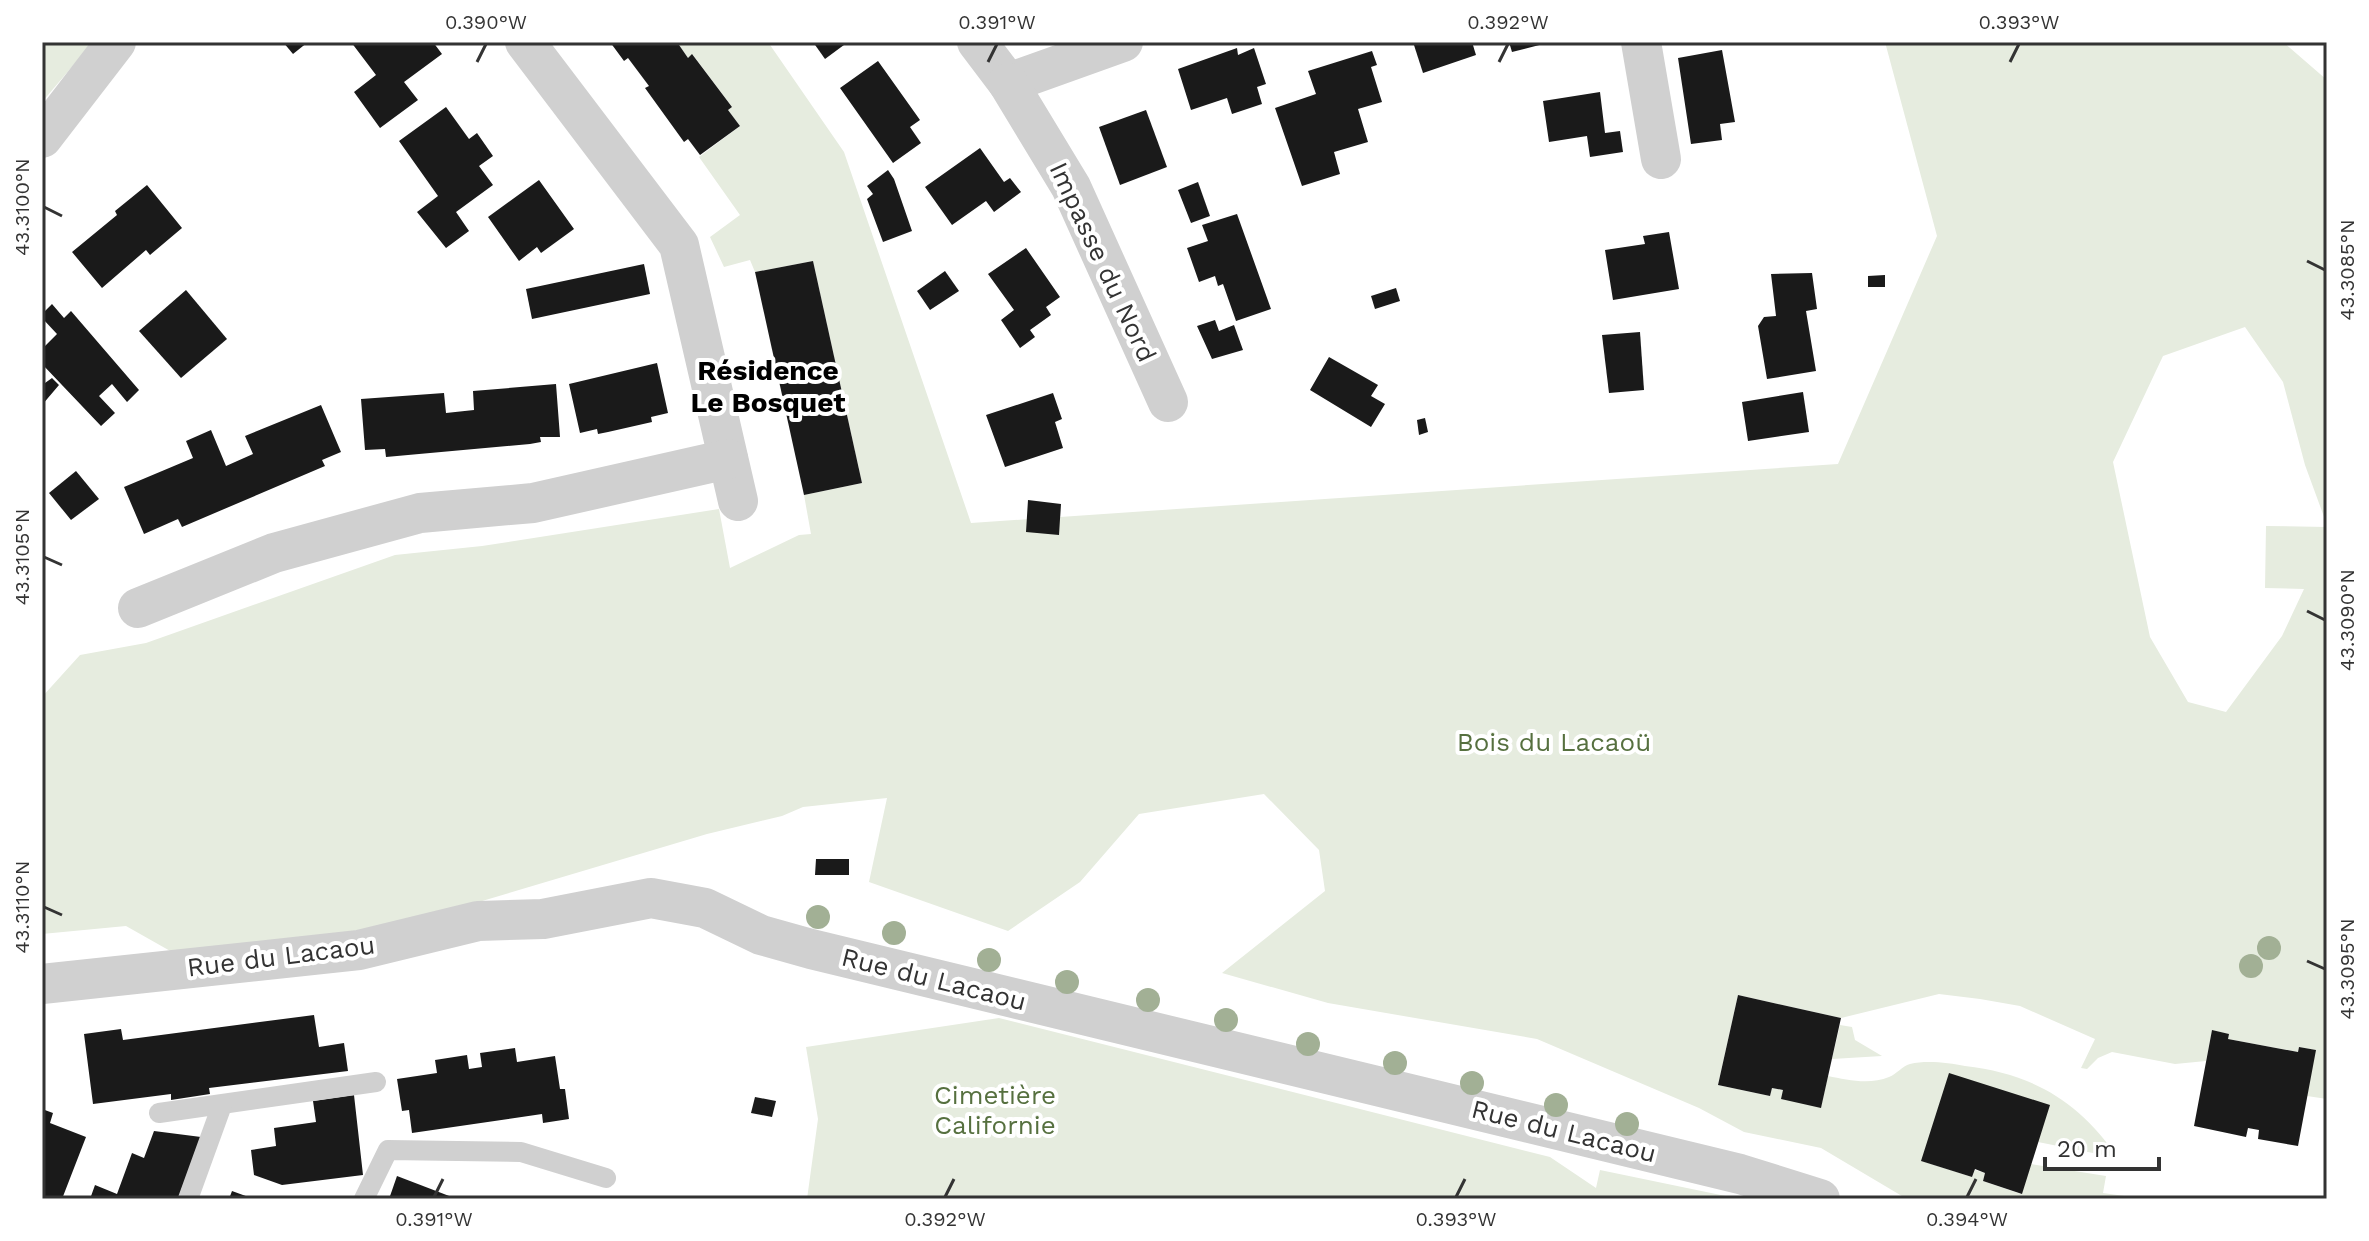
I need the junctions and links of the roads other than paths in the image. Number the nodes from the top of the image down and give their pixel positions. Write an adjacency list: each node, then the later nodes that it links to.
1 (116, 42): 7 (street)
2 (525, 42): 10 (street)
3 (977, 42): 6 (street, Impasse du Nord)
4 (1123, 42): 6 (street)
5 (1641, 42): 8 (street)
6 (1008, 83): 9 (street, Impasse du Nord)
7 (42, 138)
8 (1661, 159)
9 (1168, 402)
10 (728, 459): 11 (street); 12 (street)
11 (738, 501)
12 (138, 608)
13 (42, 984): 20 (street, Rue du Lacaou)
14 (376, 1082): 15 (lane)
15 (222, 1105): 16 (lane); 18 (lane)
16 (159, 1113)
17 (606, 1178): 19 (lane)
18 (188, 1199)
19 (364, 1199)
20 (1820, 1199)

